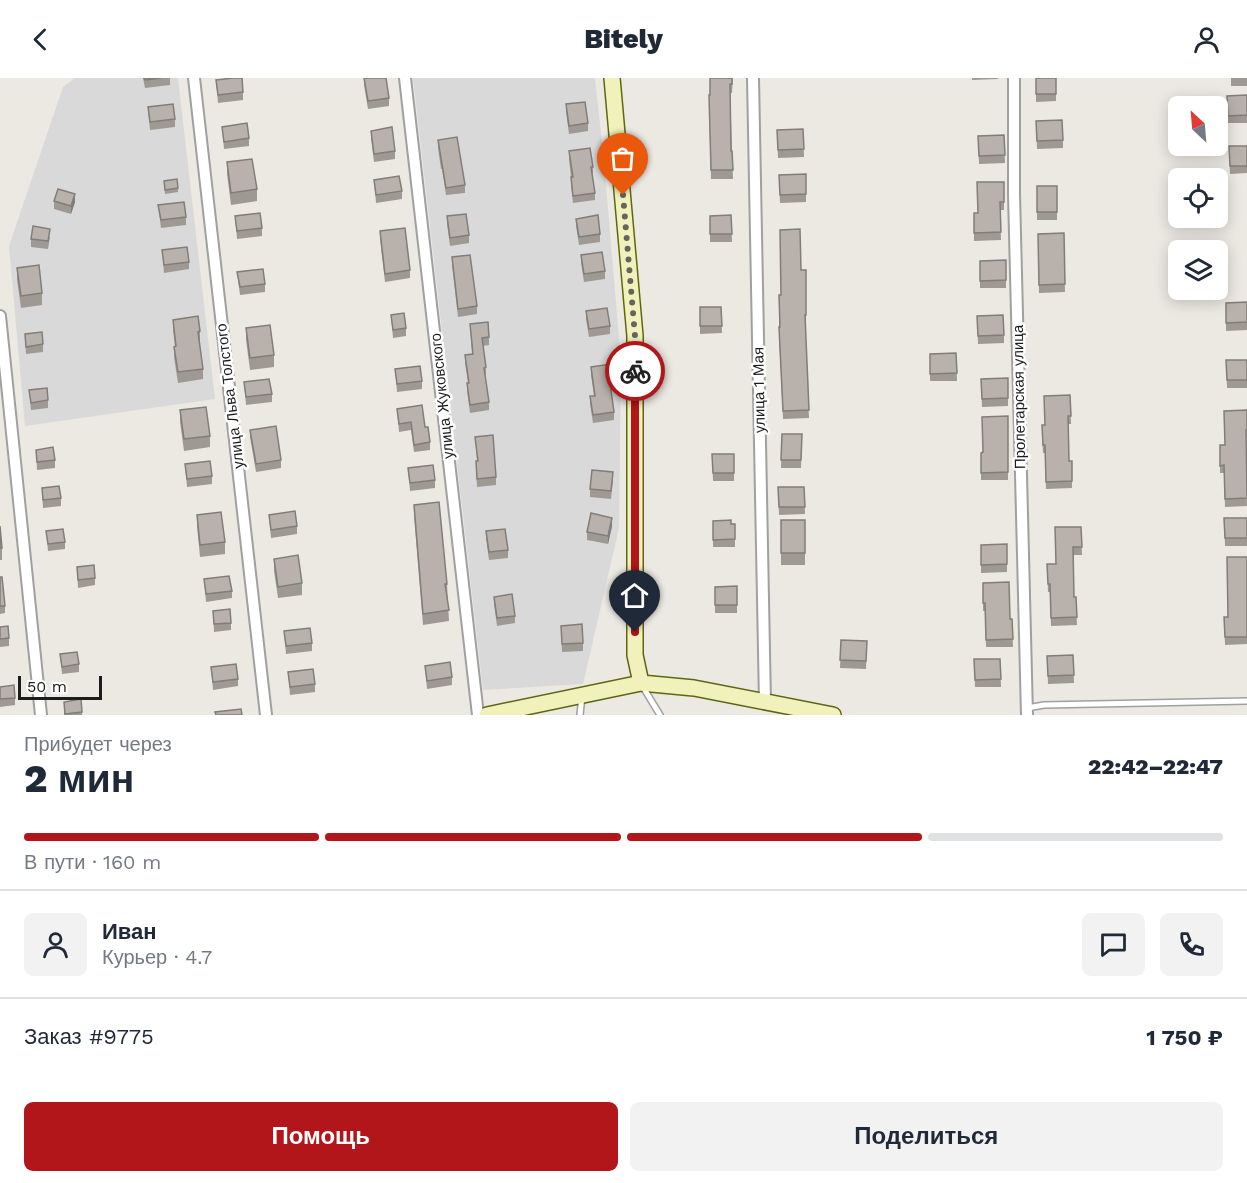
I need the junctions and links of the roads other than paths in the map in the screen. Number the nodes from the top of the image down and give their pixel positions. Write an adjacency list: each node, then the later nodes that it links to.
1 (194, 78): 13 (street, улица Льва Толстого)
2 (405, 78): 14 (street, улица Жуковского)
3 (612, 78): 7 (main road)
4 (753, 78): 10 (street, улица 1 Мая)
5 (1014, 78): 11 (street, Пролетарская улица)
6 (0, 316): 12 (street)
7 (641, 682): 8 (main road); 10 (main road); 17 (lane)
8 (582, 694): 15 (main road); 16 (lane)
9 (1247, 701): 11 (lane)
10 (765, 703): 18 (main road)
11 (1027, 712)
12 (41, 715)
13 (266, 715)
14 (478, 715)
15 (487, 715)
16 (580, 715)
17 (660, 715)
18 (833, 715)

